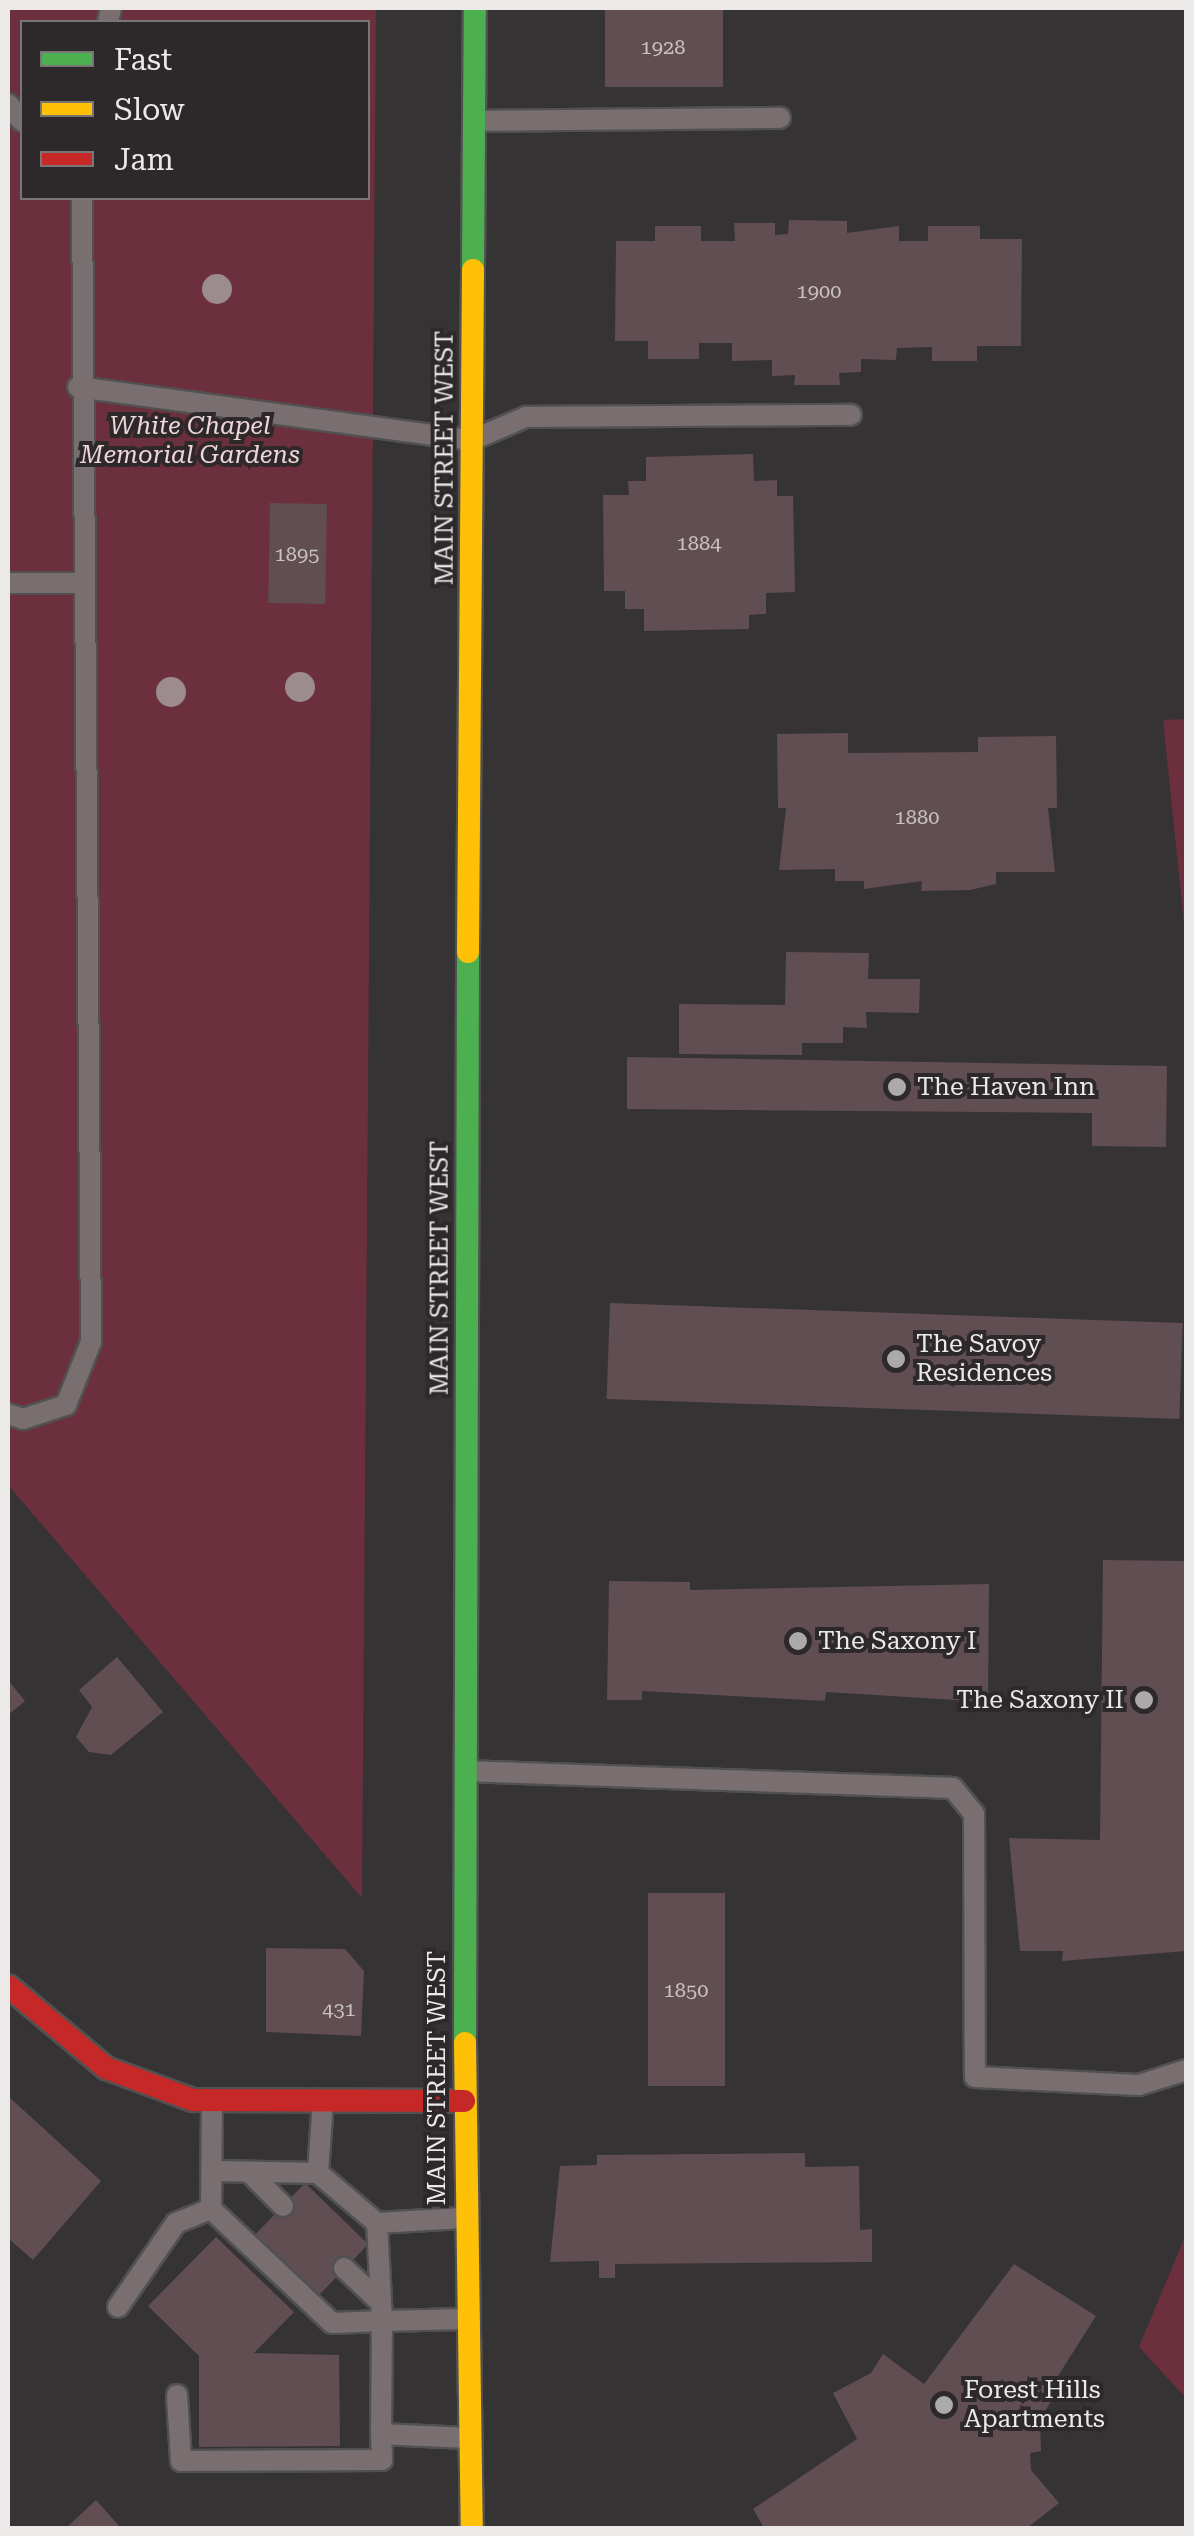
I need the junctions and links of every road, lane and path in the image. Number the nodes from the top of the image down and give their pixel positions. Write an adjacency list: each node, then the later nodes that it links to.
1 (476, 8): 3 (main road, MAIN STREET WEST)
2 (780, 118): 3 (lane)
3 (475, 120): 7 (main road, MAIN STREET WEST)
4 (82, 200): 5 (lane)
5 (78, 387): 7 (lane); 9 (lane)
6 (851, 415): 7 (lane)
7 (472, 440): 11 (main road, MAIN STREET WEST)
8 (8, 583): 9 (lane)
9 (84, 583): 10 (lane)
10 (8, 1414)
11 (464, 1771): 13 (lane); 16 (main road, MAIN STREET WEST)
12 (8, 1986): 14 (main road)
13 (1186, 2070)
14 (212, 2100): 15 (main road); 17 (lane)
15 (324, 2101): 16 (main road); 19 (lane)
16 (464, 2101): 22 (main road, MAIN STREET WEST)
17 (216, 2171): 18 (lane); 21 (lane)
18 (249, 2172): 19 (lane); 20 (lane)
19 (318, 2172): 23 (lane)
20 (283, 2206)
21 (212, 2209): 26 (lane); 28 (lane)
22 (465, 2218): 23 (lane); 27 (main road, MAIN STREET WEST)
23 (378, 2223): 25 (lane)
24 (344, 2268): 25 (lane)
25 (376, 2298): 28 (lane)
26 (118, 2307)
27 (466, 2319): 28 (lane); 31 (main road, MAIN STREET WEST)
28 (382, 2321): 30 (lane)
29 (177, 2395): 30 (lane)
30 (381, 2434): 31 (lane)
31 (469, 2438): 32 (main road, MAIN STREET WEST)
32 (472, 2528)

